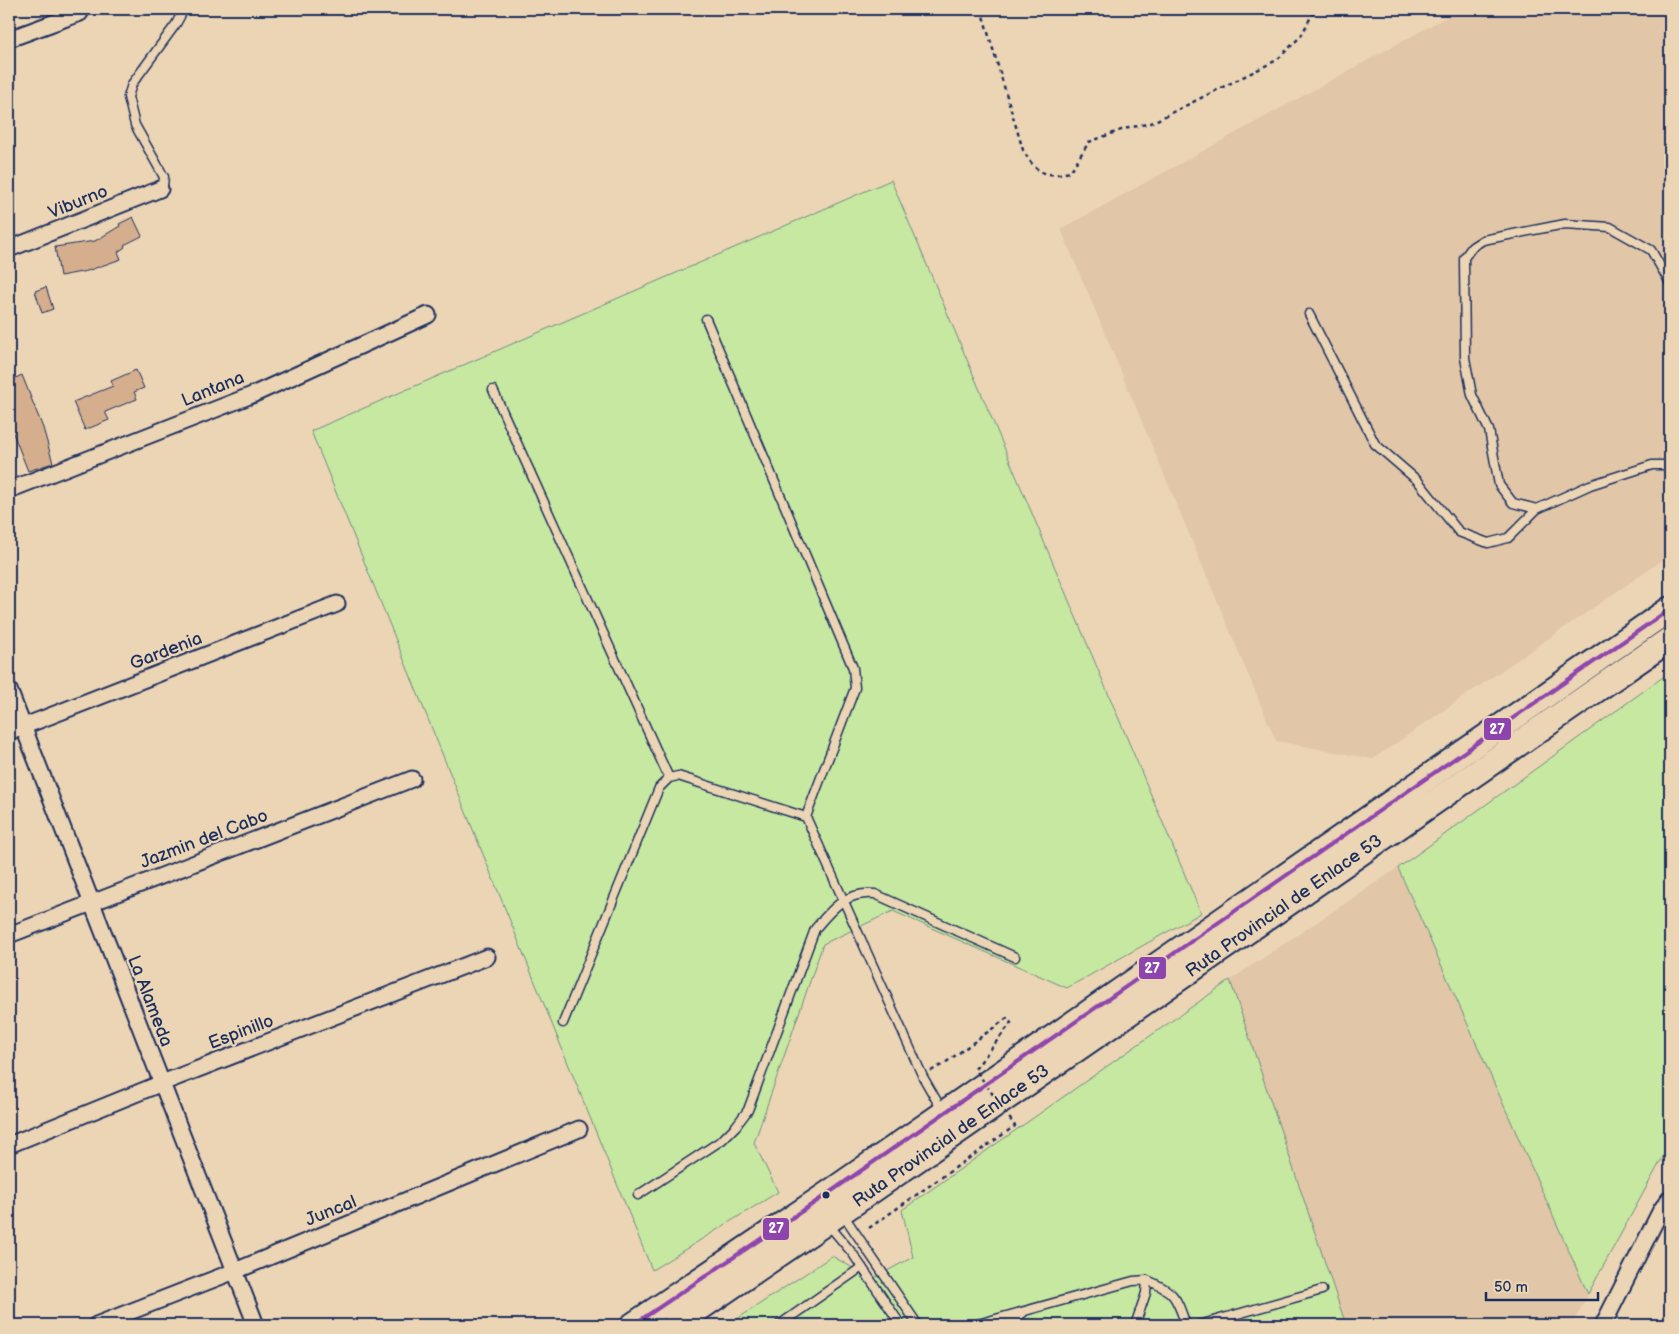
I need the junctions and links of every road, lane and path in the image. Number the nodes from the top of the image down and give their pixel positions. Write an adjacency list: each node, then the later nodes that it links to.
1 (184, 9): 6 (lane)
2 (981, 9): 3 (path)
3 (1316, 9)
4 (80, 13): 5 (street)
5 (9, 39)
6 (160, 189): 7 (street, Viburno)
7 (9, 249)
8 (1670, 283): 15 (lane)
9 (1309, 314): 15 (lane)
10 (428, 315): 14 (street, Lantana)
11 (706, 319): 23 (lane)
12 (493, 390): 21 (lane)
13 (1670, 466): 15 (lane)
14 (9, 490)
15 (1538, 509)
16 (336, 604): 20 (street, Gardenia)
17 (1670, 609): 32 (main road, Ruta Provincial de Enlace 53)
18 (1670, 639): 37 (main road, Ruta Provincial de Enlace 53)
19 (9, 690): 20 (street, La Alameda)
20 (16, 730): 25 (street, La Alameda)
21 (668, 778): 23 (lane); 29 (lane)
22 (412, 779): 25 (street, Jazmin del Cabo)
23 (806, 817): 24 (lane)
24 (844, 899): 28 (lane); 30 (lane); 35 (lane)
25 (92, 902): 26 (street, Jazmin del Cabo); 31 (street, La Alameda)
26 (9, 935)
27 (487, 957): 31 (street, Espinillo)
28 (1014, 958)
29 (563, 1023)
30 (923, 1076): 32 (lane); 38 (path, bridge)
31 (162, 1083): 34 (street, Espinillo); 40 (street, La Alameda)
32 (944, 1112): 46 (main road, Ruta Provincial de Enlace 53)
33 (579, 1129): 40 (street, Juncal)
34 (9, 1145)
35 (638, 1194)
36 (1670, 1198): 56 (street)
37 (834, 1217): 39 (lane); 47 (main road, Ruta Provincial de Enlace 53); 50 (lane)
38 (869, 1228)
39 (862, 1268): 48 (lane); 49 (lane)
40 (235, 1271): 44 (street, Juncal); 45 (street, La Alameda)
41 (1147, 1280): 43 (lane); 53 (lane); 54 (lane)
42 (1322, 1290): 55 (lane)
43 (1026, 1311): 51 (lane); 52 (lane)
44 (96, 1325)
45 (256, 1325)
46 (633, 1325)
47 (675, 1325)
48 (778, 1325)
49 (901, 1325)
50 (918, 1325)
51 (974, 1325)
52 (1008, 1325)
53 (1135, 1325)
54 (1186, 1325)
55 (1199, 1325)
56 (1603, 1325)

